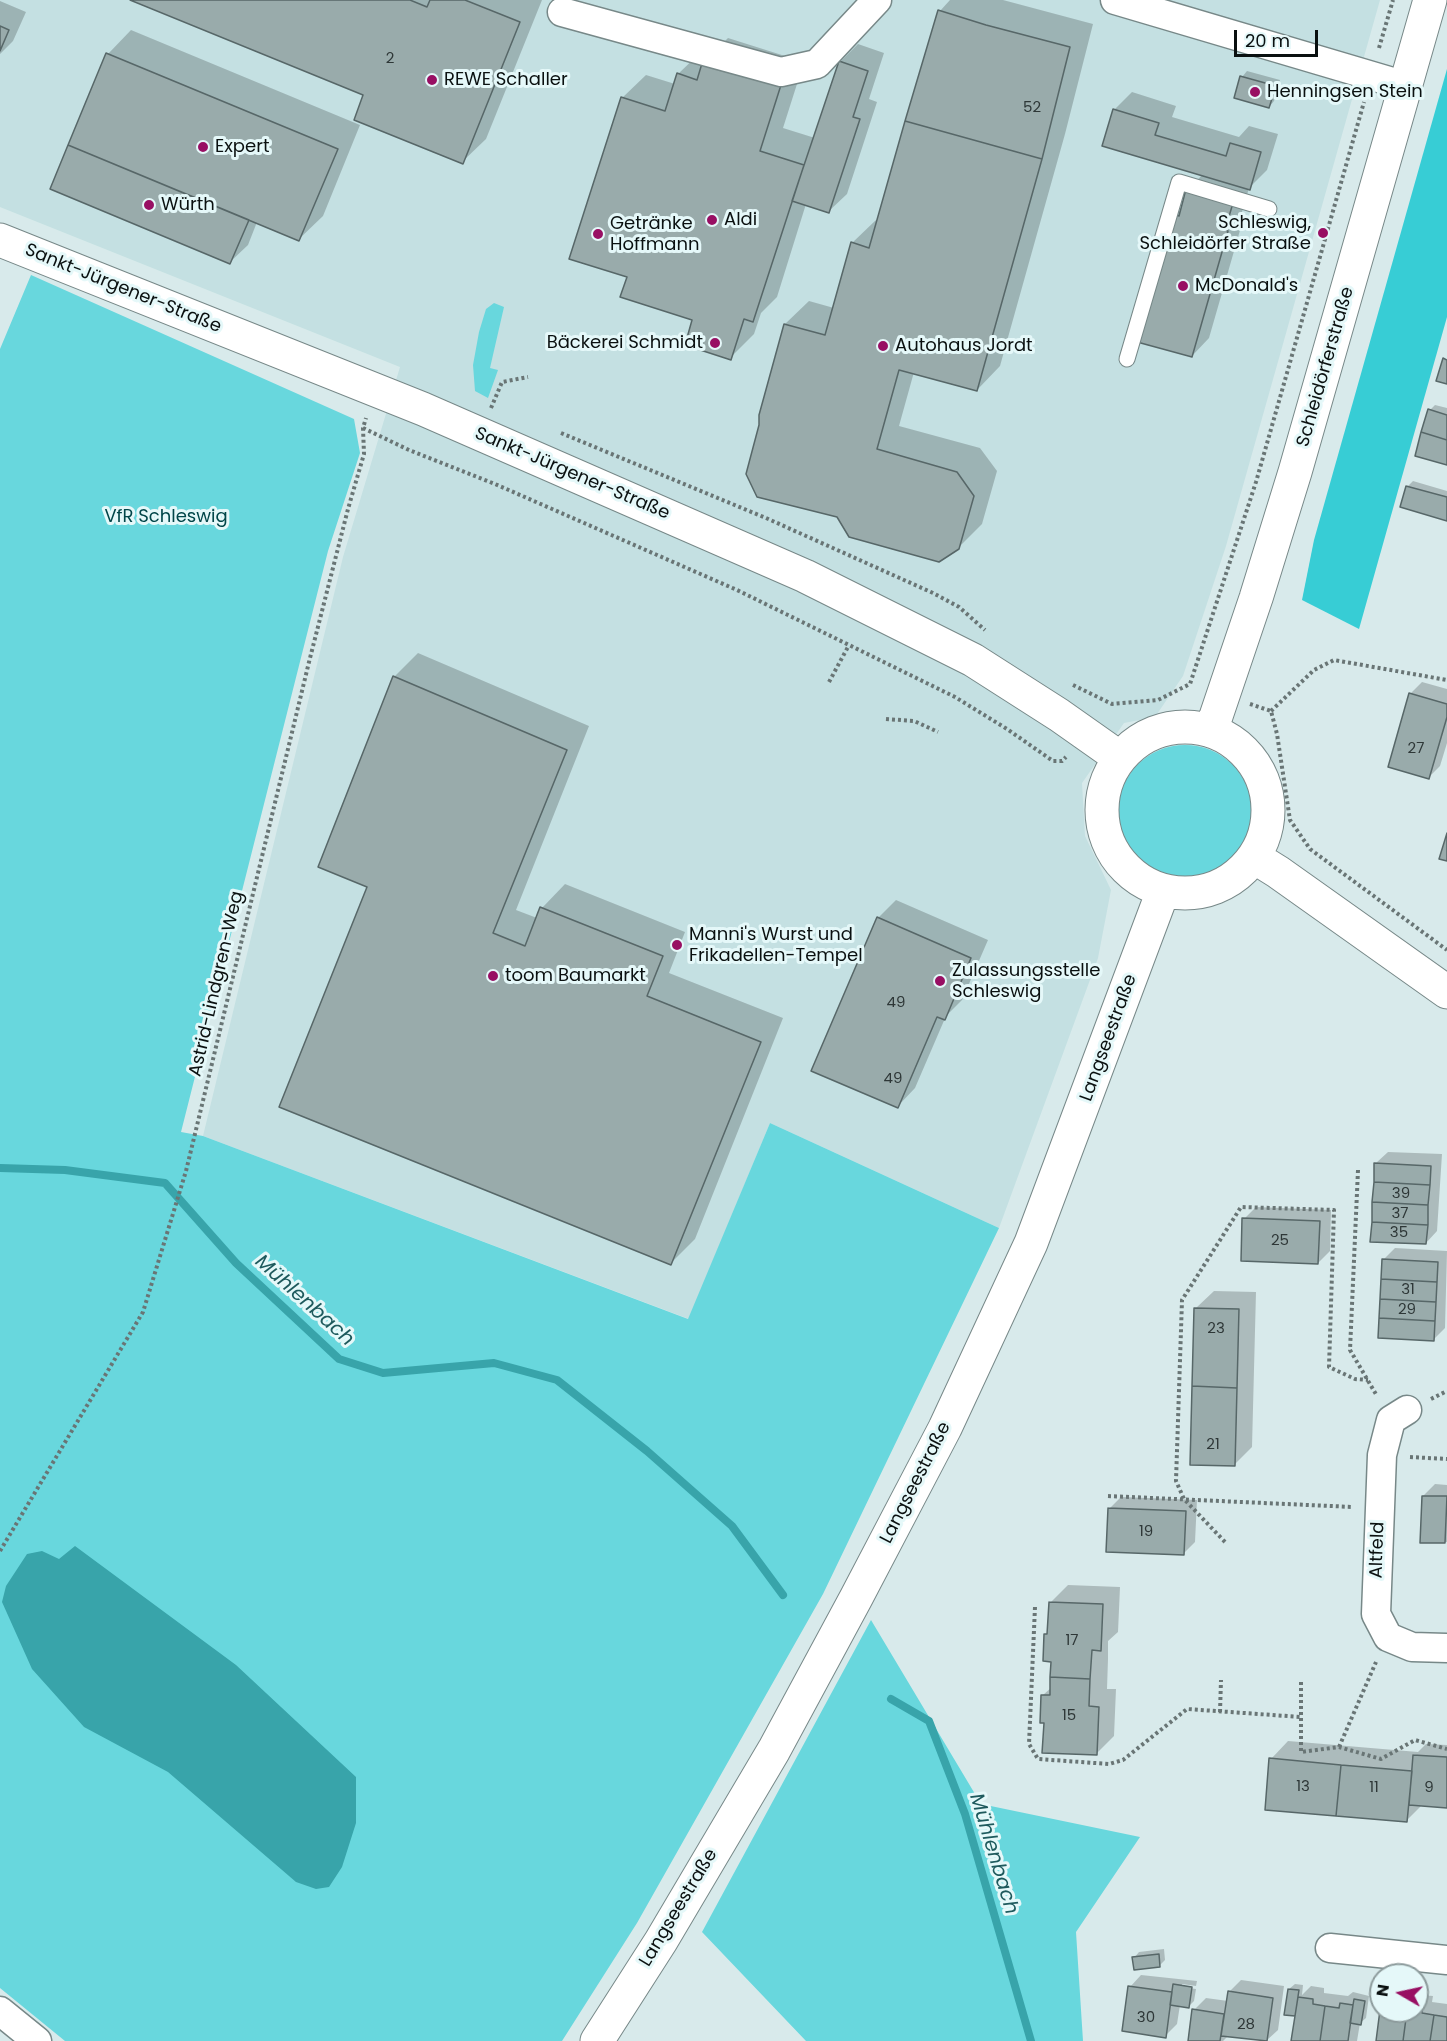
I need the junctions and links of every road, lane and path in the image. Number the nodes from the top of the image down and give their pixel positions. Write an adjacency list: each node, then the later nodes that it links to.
1 (877, 0): 5 (street)
2 (1116, 0): 6 (street)
3 (1393, 0): 6 (path)
4 (1430, 0): 7 (street, Schleidörferstraße)
5 (562, 12)
6 (1371, 76): 7 (street); 19 (path)
7 (1406, 86): 20 (street, Schleidörferstraße)
8 (1269, 209): 10 (lane)
9 (0, 240): 11 (street, Sankt-Jürgener-Straße)
10 (1127, 359)
11 (375, 391): 12 (path, Astrid-Lindgren-Weg); 26 (street, Sankt-Jürgener-Straße)
12 (363, 428): 15 (path); 41 (path, Astrid-Lindgren-Weg)
13 (558, 432): 14 (path)
14 (989, 634)
15 (849, 645): 18 (path); 26 (path)
16 (1447, 680): 22 (path)
17 (1064, 681): 21 (path)
18 (828, 682)
19 (1190, 684): 20 (path); 21 (path)
20 (1223, 696): 22 (path); 24 (street, Schleidörferstraße)
21 (1112, 704): 26 (path)
22 (1271, 711): 30 (path)
23 (886, 719): 25 (path)
24 (1211, 730): 27 (street); 28 (street)
25 (938, 732)
26 (1090, 737): 27 (street, Sankt-Jürgener-Straße)
27 (1120, 758): 29 (street)
28 (1254, 857): 29 (street); 31 (street)
29 (1163, 891): 55 (street, Langseestraße)
30 (1447, 950)
31 (1447, 992)
32 (1358, 1170): 33 (path)
33 (1368, 1380): 34 (path); 38 (path)
34 (1399, 1415): 35 (street, Altfeld)
35 (1382, 1455): 36 (path); 39 (street, Altfeld)
36 (1447, 1459)
37 (1108, 1496): 38 (path)
38 (1184, 1499): 39 (path); 40 (path)
39 (1380, 1508): 43 (street, Altfeld)
40 (1226, 1542)
41 (0, 1551)
42 (1035, 1607): 47 (path)
43 (1388, 1637): 44 (street); 49 (path)
44 (1447, 1648)
45 (1221, 1680): 47 (path)
46 (1301, 1682): 48 (path)
47 (1220, 1712): 48 (path)
48 (1301, 1717): 49 (path)
49 (1339, 1747): 50 (path)
50 (1447, 1749)
51 (1330, 1948): 52 (street)
52 (1447, 1960)
53 (0, 2011): 54 (street)
54 (37, 2041)
55 (597, 2041)

